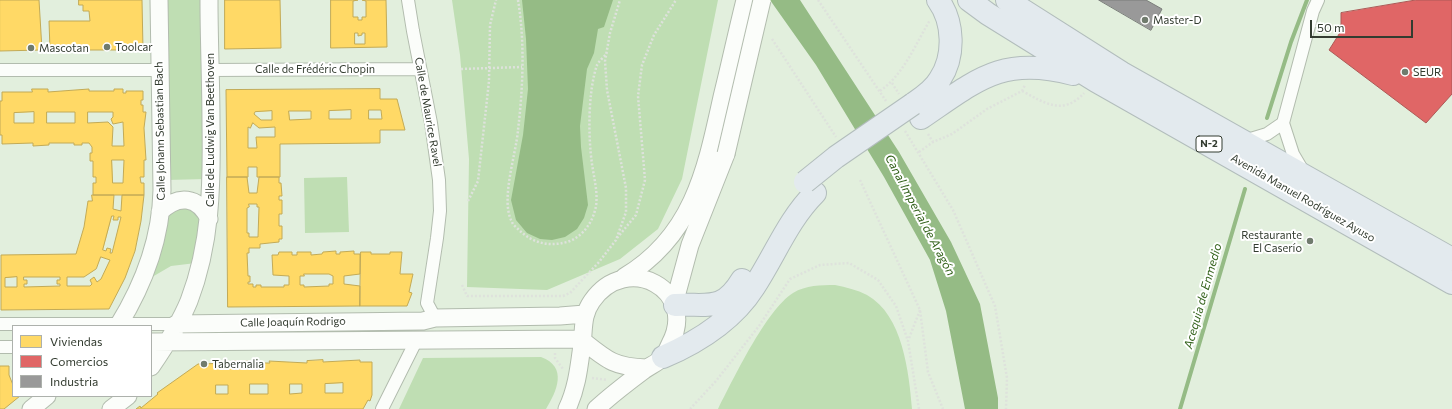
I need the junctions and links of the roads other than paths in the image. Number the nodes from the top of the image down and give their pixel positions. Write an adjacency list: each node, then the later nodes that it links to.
1 (159, 0): 12 (street, Calle Johann Sebastian Bach)
2 (209, 0): 13 (street, Calle de Ludwig Van Beethoven)
3 (408, 0): 10 (street, Calle de Maurice Ravel)
4 (745, 0): 18 (street)
5 (762, 0): 18 (street, bridge)
6 (969, 0): 14 (highway, Avenida Manuel Rodríguez Ayuso / N-2)
7 (1007, 0): 17 (highway, Avenida Manuel Rodríguez Ayuso / N-2)
8 (1318, 0): 16 (street)
9 (940, 4): 15 (highway)
10 (420, 69): 13 (street, Calle de Frédéric Chopin); 28 (street, Calle de Maurice Ravel)
11 (0, 70): 12 (street)
12 (160, 70): 21 (street, Calle Johann Sebastian Bach)
13 (210, 70): 22 (street, Calle de Ludwig Van Beethoven)
14 (1096, 81): 15 (highway); 25 (highway, Avenida Manuel Rodríguez Ayuso / N-2)
15 (912, 117): 20 (highway, bridge)
16 (1283, 123): 17 (street); 19 (street)
17 (1244, 141): 19 (highway, Avenida Manuel Rodríguez Ayuso / N-2)
18 (718, 150): 24 (street); 26 (street)
19 (1310, 179): 23 (highway, Avenida Manuel Rodríguez Ayuso / N-2)
20 (810, 188): 26 (highway); 37 (highway)
21 (160, 212): 22 (street); 31 (street, Calle Johann Sebastian Bach)
22 (209, 219): 30 (street, Calle de Ludwig Van Beethoven)
23 (1452, 260)
24 (624, 277): 26 (street); 27 (street)
25 (1452, 283)
26 (680, 301): 37 (street)
27 (585, 314): 28 (street, Calle Joaquín Rodrigo); 32 (street)
28 (435, 318): 30 (street, Calle Joaquín Rodrigo)
29 (0, 324): 31 (street, Calle Joaquín Rodrigo)
30 (176, 324): 31 (street, Calle Joaquín Rodrigo); 34 (street, Calle de Ludwig Van Beethoven)
31 (119, 325)
32 (582, 340): 33 (street, Calle Joaquín Rodrigo); 37 (street); 44 (street)
33 (416, 341): 34 (street, Calle Joaquín Rodrigo); 43 (street)
34 (159, 342): 38 (street, Calle de Ludwig Van Beethoven)
35 (0, 348): 36 (street)
36 (12, 348)
37 (655, 363): 45 (street)
38 (152, 364)
39 (46, 397): 41 (street)
40 (127, 397): 42 (street)
41 (31, 409)
42 (111, 409)
43 (382, 409)
44 (567, 409)
45 (596, 409)

